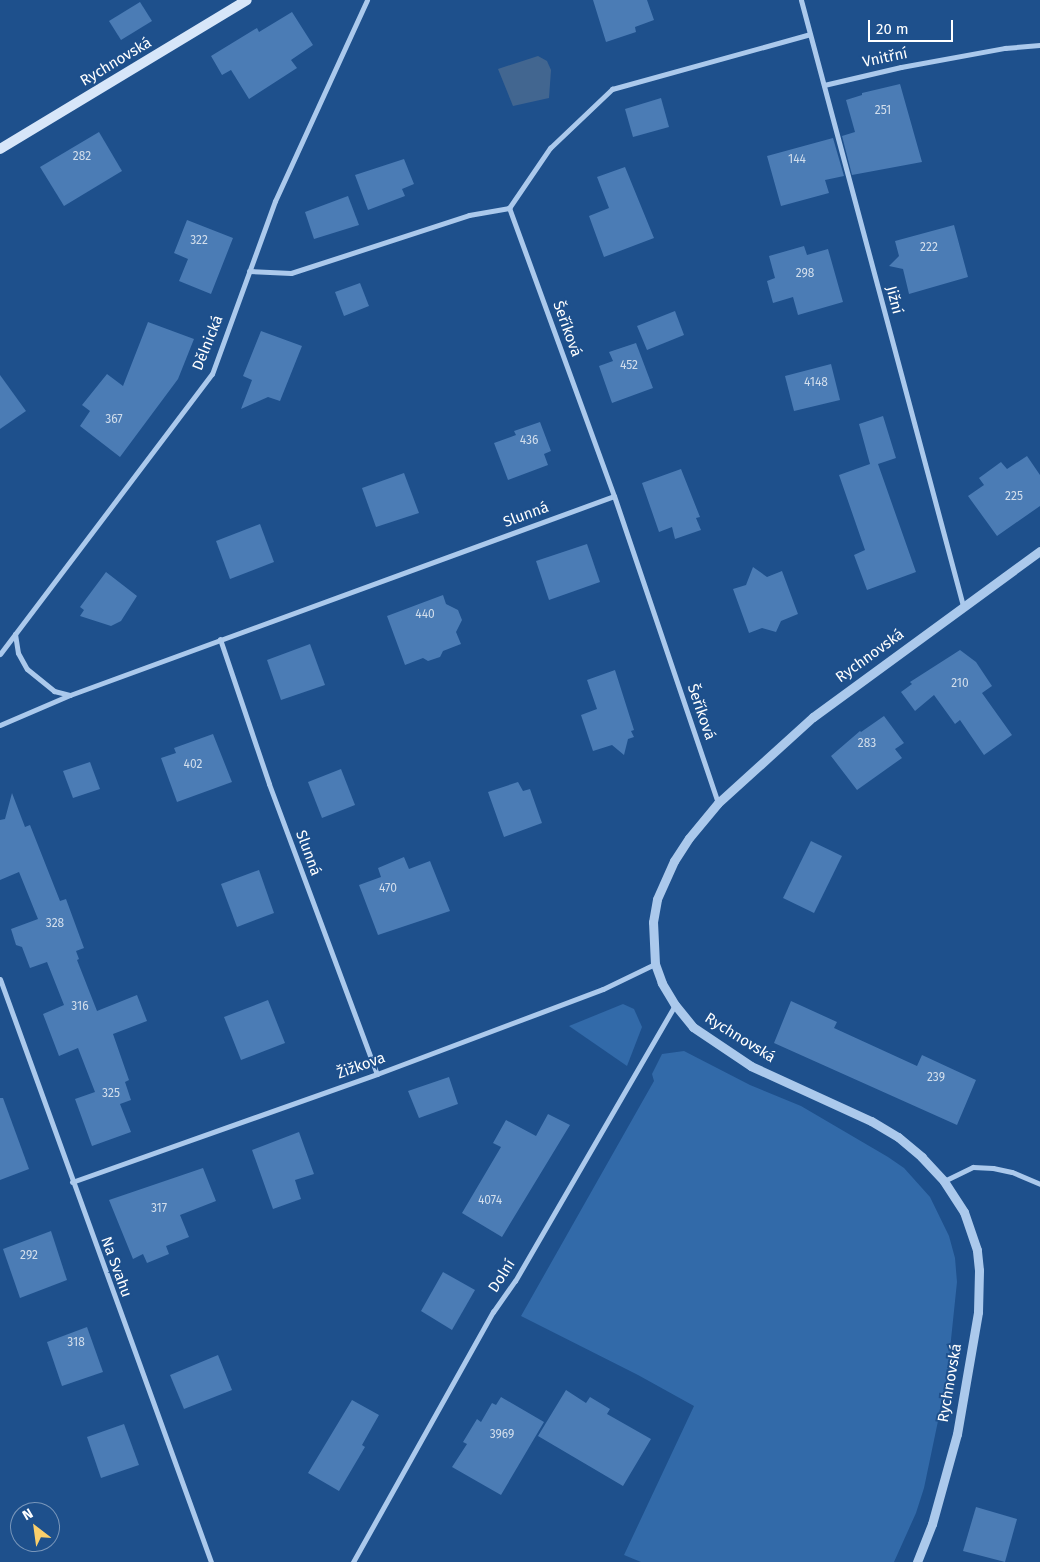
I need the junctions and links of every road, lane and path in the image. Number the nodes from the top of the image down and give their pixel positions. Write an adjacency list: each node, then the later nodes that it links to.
1 (247, 0): 7 (main road, Rychnovská)
2 (366, 0): 9 (street, Dělnická)
3 (801, 0): 4 (street, Jižní)
4 (810, 34): 6 (street, Jižní); 8 (street)
5 (1040, 45): 6 (street, Vnitřní)
6 (824, 85): 12 (street, Jižní)
7 (0, 149)
8 (509, 208): 9 (street); 10 (street, Šeříková)
9 (249, 271): 13 (street, Dělnická)
10 (614, 496): 14 (street, Slunná); 18 (street, Šeříková)
11 (1040, 551): 12 (street, Rychnovská)
12 (963, 606): 18 (street, Rychnovská)
13 (15, 634): 15 (street, Dělnická); 16 (street)
14 (220, 639): 16 (street, Slunná); 22 (street, Slunná)
15 (0, 654)
16 (70, 695): 17 (street, Slunná)
17 (0, 726)
18 (718, 804): 19 (street, Rychnovská)
19 (655, 964): 21 (street, Rychnovská); 22 (street, Žižkova)
20 (0, 979): 24 (street, Na Svahu)
21 (675, 1006): 23 (street, Rychnovská); 27 (street, Dolní)
22 (377, 1074): 24 (street, Žižkova)
23 (944, 1180): 25 (street); 28 (street, Rychnovská)
24 (72, 1182): 26 (street, Na Svahu)
25 (1040, 1184)
26 (212, 1562)
27 (353, 1562)
28 (916, 1562)

